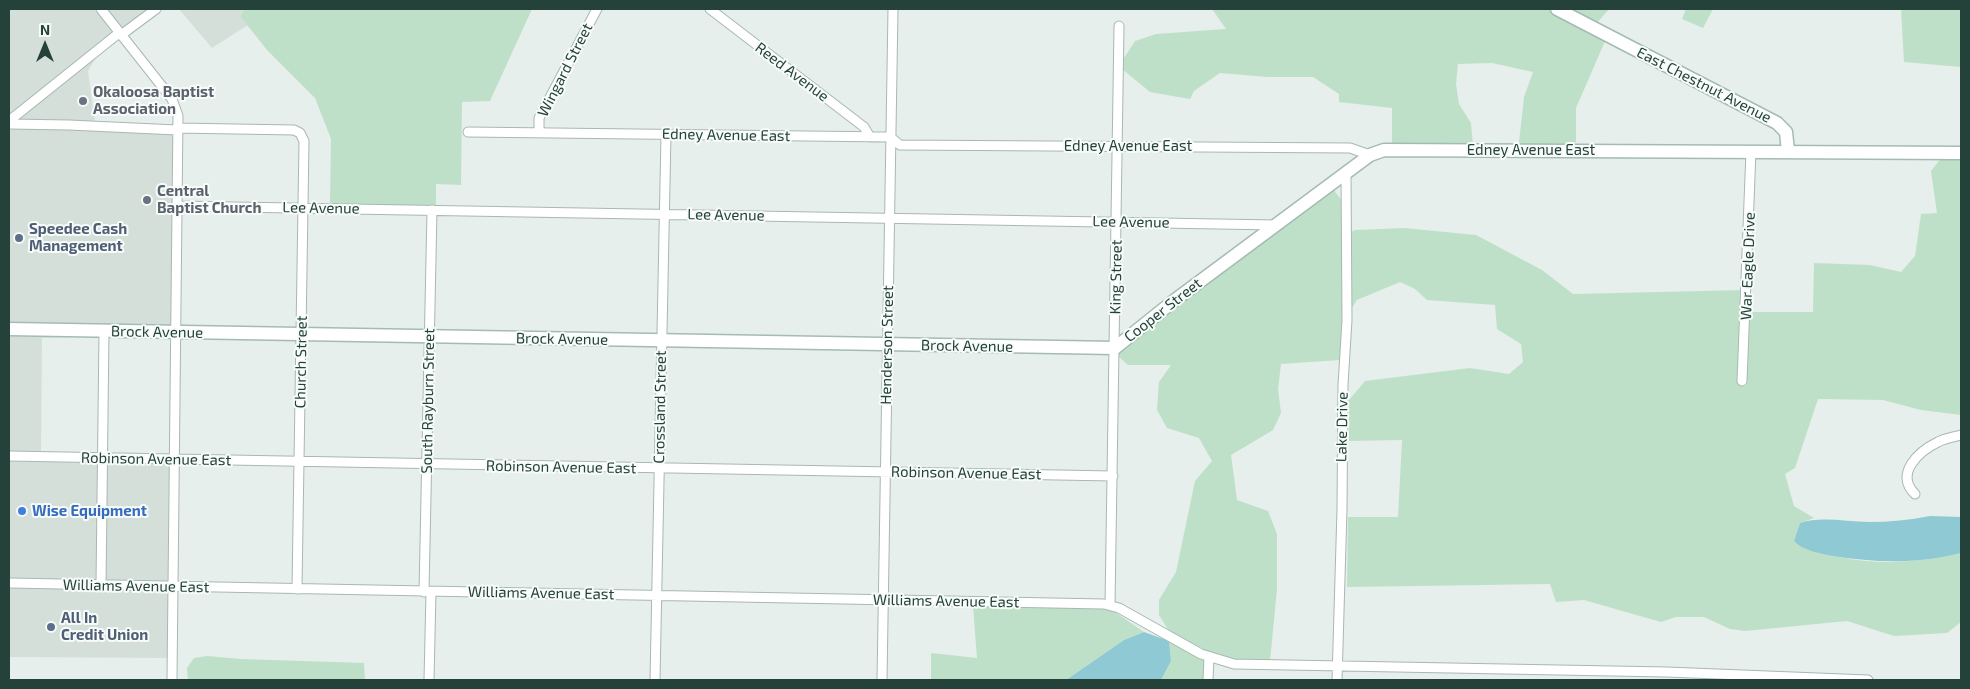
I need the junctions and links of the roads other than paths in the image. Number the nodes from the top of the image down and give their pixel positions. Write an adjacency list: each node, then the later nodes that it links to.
1 (101, 9): 8 (street)
2 (156, 9): 8 (street)
3 (597, 9): 12 (street, Wingard Street)
4 (710, 9): 14 (street, Reed Avenue)
5 (893, 9): 15 (street, Henderson Street)
6 (1557, 9): 18 (street, East Chestnut Avenue)
7 (1119, 26): 16 (street, King Street)
8 (120, 34): 9 (street); 10 (street)
9 (9, 123): 10 (street)
10 (177, 130): 22 (street); 23 (street, Church Street)
11 (468, 132): 12 (street, Edney Avenue East)
12 (539, 133): 13 (street, Edney Avenue East)
13 (666, 134): 14 (street, Edney Avenue East); 25 (street, Crossland Street)
14 (870, 137): 15 (street, Edney Avenue East)
15 (890, 137): 16 (street, Edney Avenue East); 26 (street, Henderson Street)
16 (1116, 147): 20 (street, Edney Avenue East); 27 (street, King Street)
17 (1751, 151): 18 (street, Edney Avenue East); 20 (street, Edney Avenue East); 37 (street, War Eagle Drive)
18 (1788, 151): 19 (street)
19 (1961, 153)
20 (1370, 155): 21 (street, Cooper Street)
21 (1346, 174): 28 (street, Cooper Street); 57 (street, Lake Drive)
22 (177, 206): 23 (street, Lee Avenue); 31 (street)
23 (304, 208): 24 (street, Lee Avenue); 32 (street, Church Street)
24 (432, 210): 25 (street, Lee Avenue); 33 (street, South Rayburn Street)
25 (664, 214): 26 (street, Lee Avenue); 34 (street, Crossland Street)
26 (889, 218): 27 (street, Lee Avenue); 35 (street, Henderson Street)
27 (1115, 222): 28 (street, Lee Avenue); 36 (street, King Street)
28 (1276, 225): 36 (street, Cooper Street)
29 (9, 329): 30 (street, Brock Avenue)
30 (104, 331): 31 (street, Brock Avenue); 40 (street)
31 (175, 333): 32 (street, Brock Avenue); 41 (street)
32 (301, 334): 33 (street, Brock Avenue); 42 (street, Church Street)
33 (429, 337): 34 (street, Brock Avenue); 43 (street, South Rayburn Street)
34 (662, 341): 35 (street, Brock Avenue); 44 (street, Crossland Street)
35 (888, 345): 36 (street, Brock Avenue); 45 (street, Henderson Street)
36 (1115, 348): 46 (street, Cooper Street)
37 (1742, 381)
38 (1961, 436): 47 (street)
39 (9, 456): 40 (street, Robinson Avenue East)
40 (102, 458): 41 (street, Robinson Avenue East); 49 (street)
41 (174, 459): 42 (street, Robinson Avenue East); 50 (street)
42 (300, 462): 43 (street, Robinson Avenue East); 51 (street, Church Street)
43 (426, 464): 44 (street, Robinson Avenue East); 52 (street, South Rayburn Street)
44 (659, 468): 45 (street, Robinson Avenue East); 53 (street, Crossland Street)
45 (886, 472): 46 (street, Robinson Avenue East); 54 (street, Henderson Street)
46 (1113, 476): 55 (street, Cooper Street)
47 (1915, 494)
48 (9, 583): 49 (street, Williams Avenue East)
49 (101, 585): 50 (street, Williams Avenue East)
50 (173, 587): 51 (street, Williams Avenue East); 59 (street)
51 (297, 589): 52 (street, Williams Avenue East)
52 (428, 592): 53 (street, Williams Avenue East); 60 (street, South Rayburn Street)
53 (657, 595): 54 (street, Williams Avenue East); 61 (street, Crossland Street)
54 (883, 600): 55 (street, Williams Avenue East); 62 (street, Henderson Street)
55 (1110, 605): 56 (street, Williams Avenue East)
56 (1210, 657): 57 (street, Williams Avenue East); 63 (street)
57 (1337, 666): 58 (street, Williams Avenue East); 64 (street, Lake Drive)
58 (1728, 677): 65 (street, Williams Avenue East)
59 (172, 680)
60 (429, 680)
61 (655, 680)
62 (882, 680)
63 (1208, 680)
64 (1337, 680)
65 (1868, 680)

